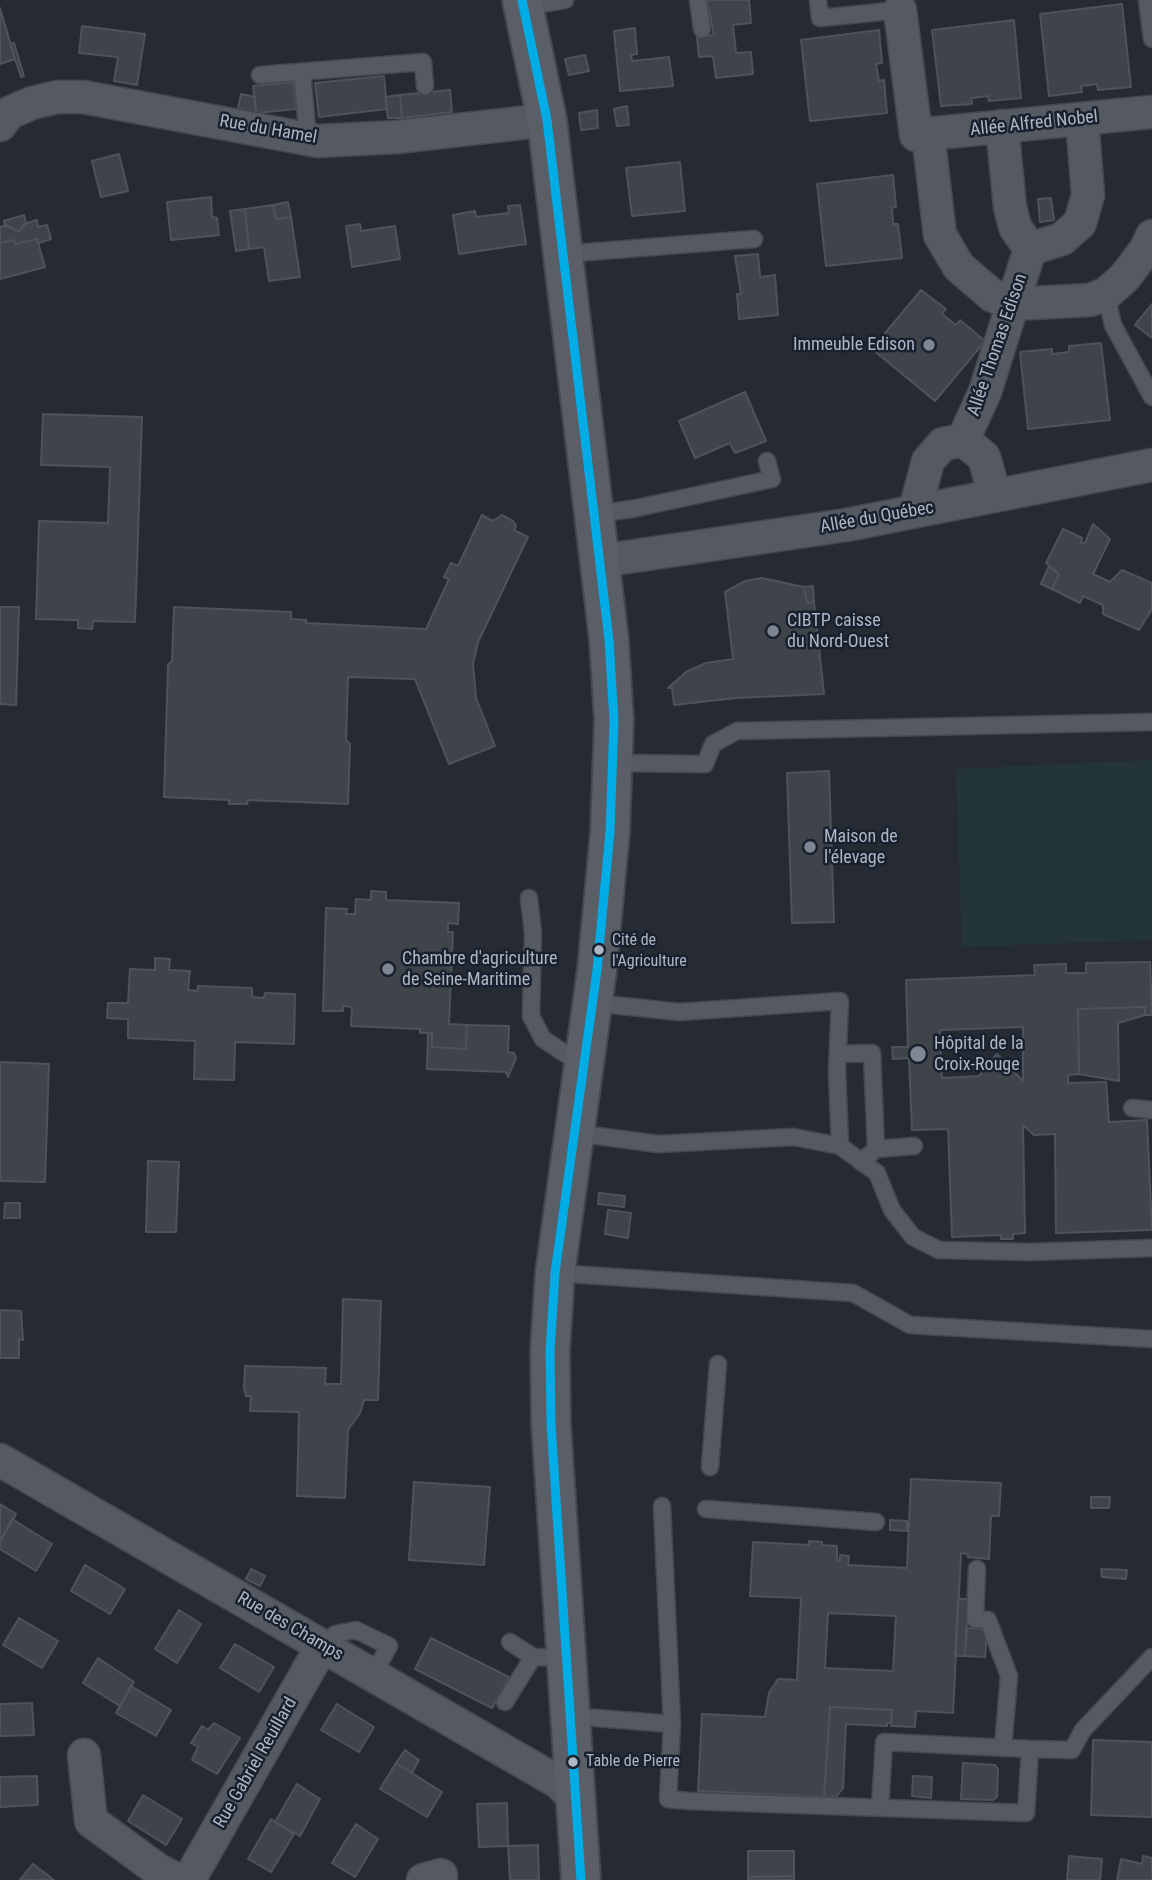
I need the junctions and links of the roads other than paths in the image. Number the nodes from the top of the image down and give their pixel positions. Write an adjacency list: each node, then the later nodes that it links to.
1 (565, 0): 5 (lane)
2 (698, 0): 7 (lane)
3 (818, 0): 6 (lane)
4 (1147, 0): 8 (lane)
5 (523, 4): 15 (street)
6 (900, 10): 17 (street)
7 (702, 29)
8 (1152, 39)
9 (302, 72): 10 (lane); 11 (lane); 18 (lane)
10 (260, 75)
11 (425, 86)
12 (3, 116): 18 (street, Rue du Hamel)
13 (1152, 116): 14 (street, Allée Alfred Nobel)
14 (1082, 119): 16 (street, Allée Alfred Nobel); 21 (street)
15 (547, 120): 18 (street, Rue du Hamel); 22 (street)
16 (1002, 126): 17 (street, Allée Alfred Nobel); 21 (street)
17 (922, 134): 24 (street)
18 (309, 139)
19 (1152, 236): 23 (street)
20 (754, 239): 22 (lane)
21 (1030, 249): 24 (street, Allée Thomas Edison)
22 (563, 254): 31 (street)
23 (1106, 294): 24 (street); 25 (lane)
24 (1013, 304): 26 (street, Allée Thomas Edison)
25 (1152, 397)
26 (963, 440): 29 (street); 30 (street)
27 (766, 461): 31 (lane)
28 (1152, 466): 29 (street, Allée du Québec)
29 (995, 496): 30 (street, Allée du Québec)
30 (915, 511): 32 (street, Allée du Québec)
31 (594, 514): 32 (street)
32 (600, 561): 34 (street)
33 (1152, 723): 34 (lane)
34 (612, 763): 36 (street)
35 (529, 898): 38 (lane)
36 (594, 1003): 37 (lane); 38 (street)
37 (838, 1054): 42 (lane); 44 (lane)
38 (585, 1067): 41 (street)
39 (1132, 1108): 40 (lane)
40 (1152, 1110)
41 (575, 1133): 42 (lane); 47 (street)
42 (840, 1146): 45 (lane)
43 (914, 1146): 44 (lane)
44 (876, 1149): 45 (lane)
45 (861, 1161): 46 (lane)
46 (1152, 1248)
47 (555, 1273): 48 (lane); 59 (street)
48 (1152, 1339)
49 (718, 1364): 51 (lane)
50 (0, 1460): 57 (street, Rue des Champs)
51 (710, 1467)
52 (662, 1506): 62 (lane)
53 (706, 1509): 54 (lane)
54 (876, 1522)
55 (977, 1569): 63 (lane)
56 (510, 1642): 59 (lane)
57 (324, 1647): 66 (street, Rue des Champs); 69 (street, Rue Gabriel Reuillard)
58 (1152, 1657): 64 (lane)
59 (550, 1658): 60 (lane); 61 (street)
60 (505, 1702)
61 (571, 1716): 62 (lane); 66 (street)
62 (672, 1724): 67 (lane)
63 (1003, 1748): 64 (lane); 67 (lane)
64 (1030, 1749): 67 (lane)
65 (84, 1755): 68 (street)
66 (575, 1799): 70 (street)
67 (880, 1808)
68 (178, 1880)
69 (189, 1880)
70 (581, 1880)

